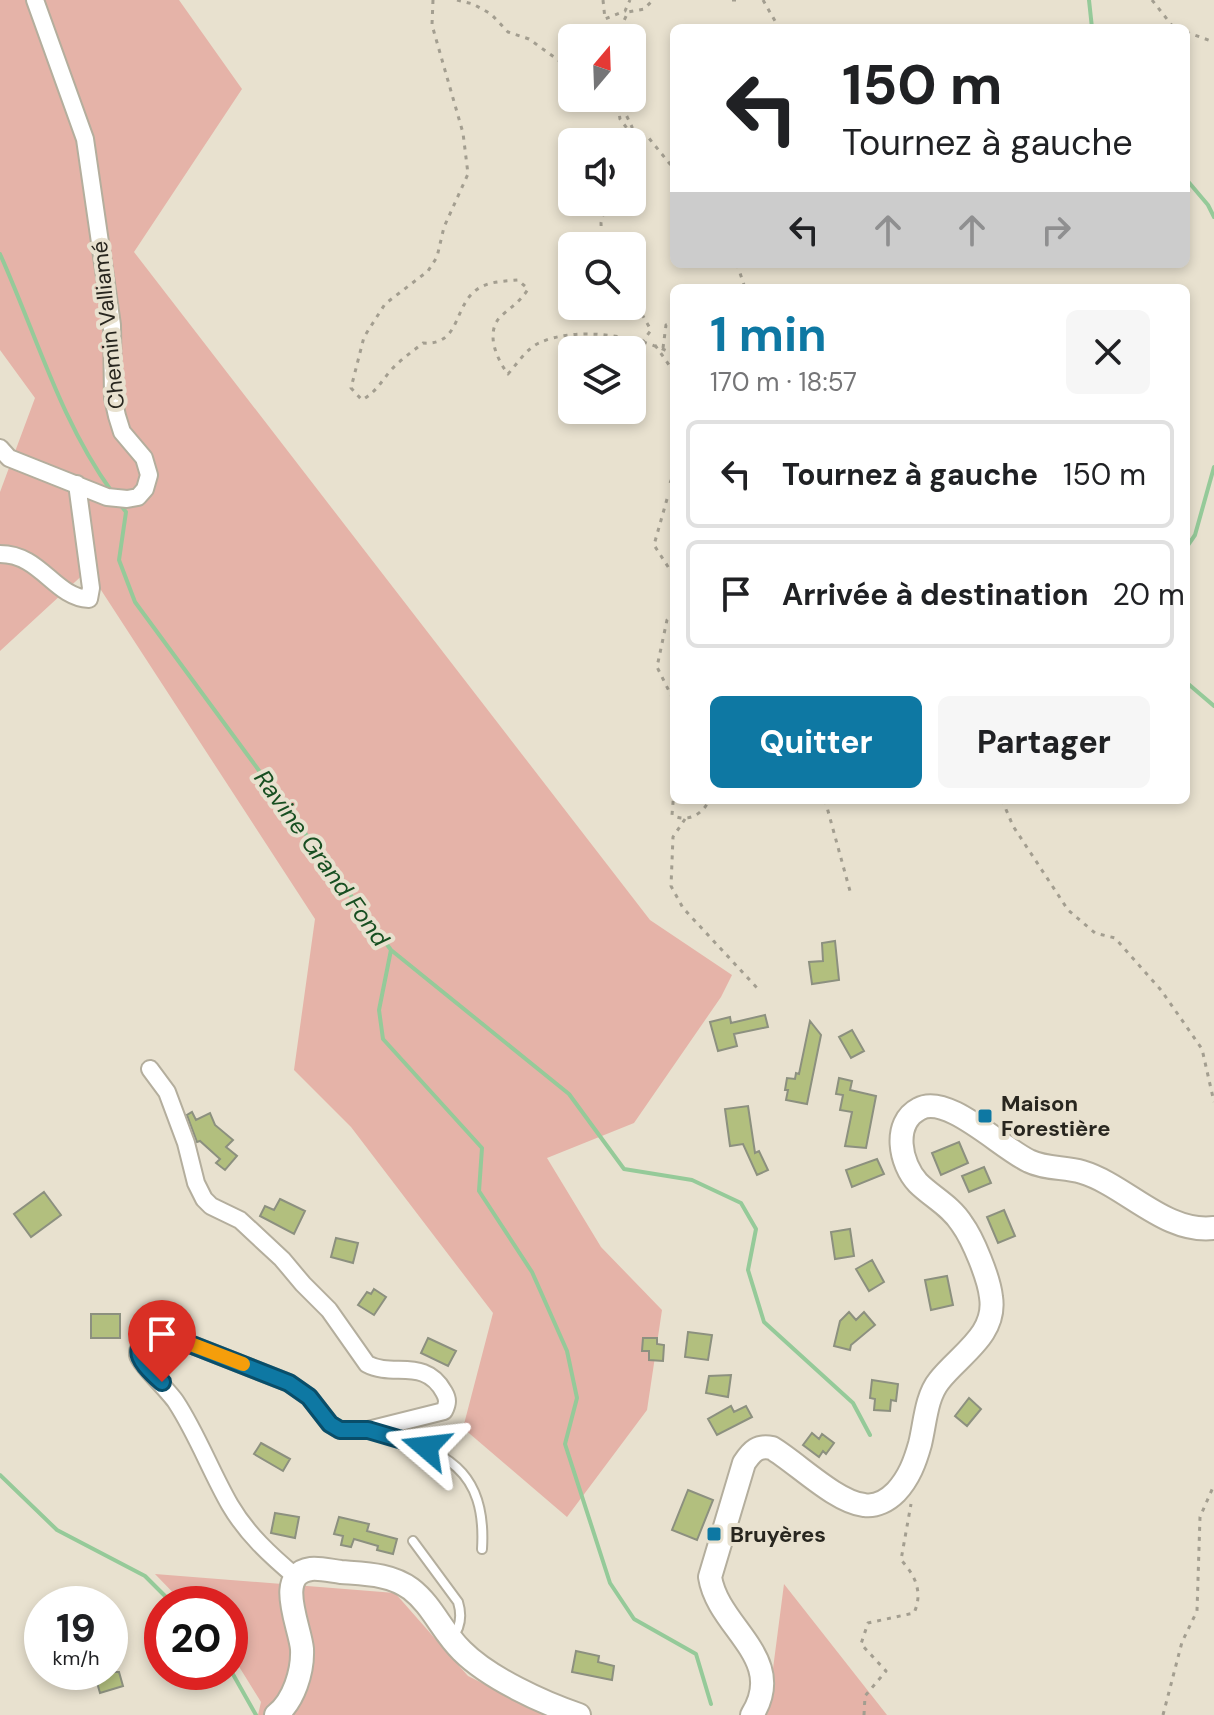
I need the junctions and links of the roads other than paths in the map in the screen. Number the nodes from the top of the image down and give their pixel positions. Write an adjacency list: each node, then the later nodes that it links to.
1 (35, 0): 3 (street, Chemin Valliamé)
2 (0, 448): 3 (street, Chemin Valliamé)
3 (77, 484): 4 (street)
4 (0, 554)
5 (150, 1069): 7 (street)
6 (1214, 1228): 14 (main road)
7 (368, 1430): 9 (lane); 10 (street)
8 (413, 1541): 11 (lane)
9 (482, 1549)
10 (296, 1577): 11 (main road); 12 (main road)
11 (451, 1639): 13 (main road)
12 (276, 1715)
13 (579, 1715)
14 (752, 1715)

